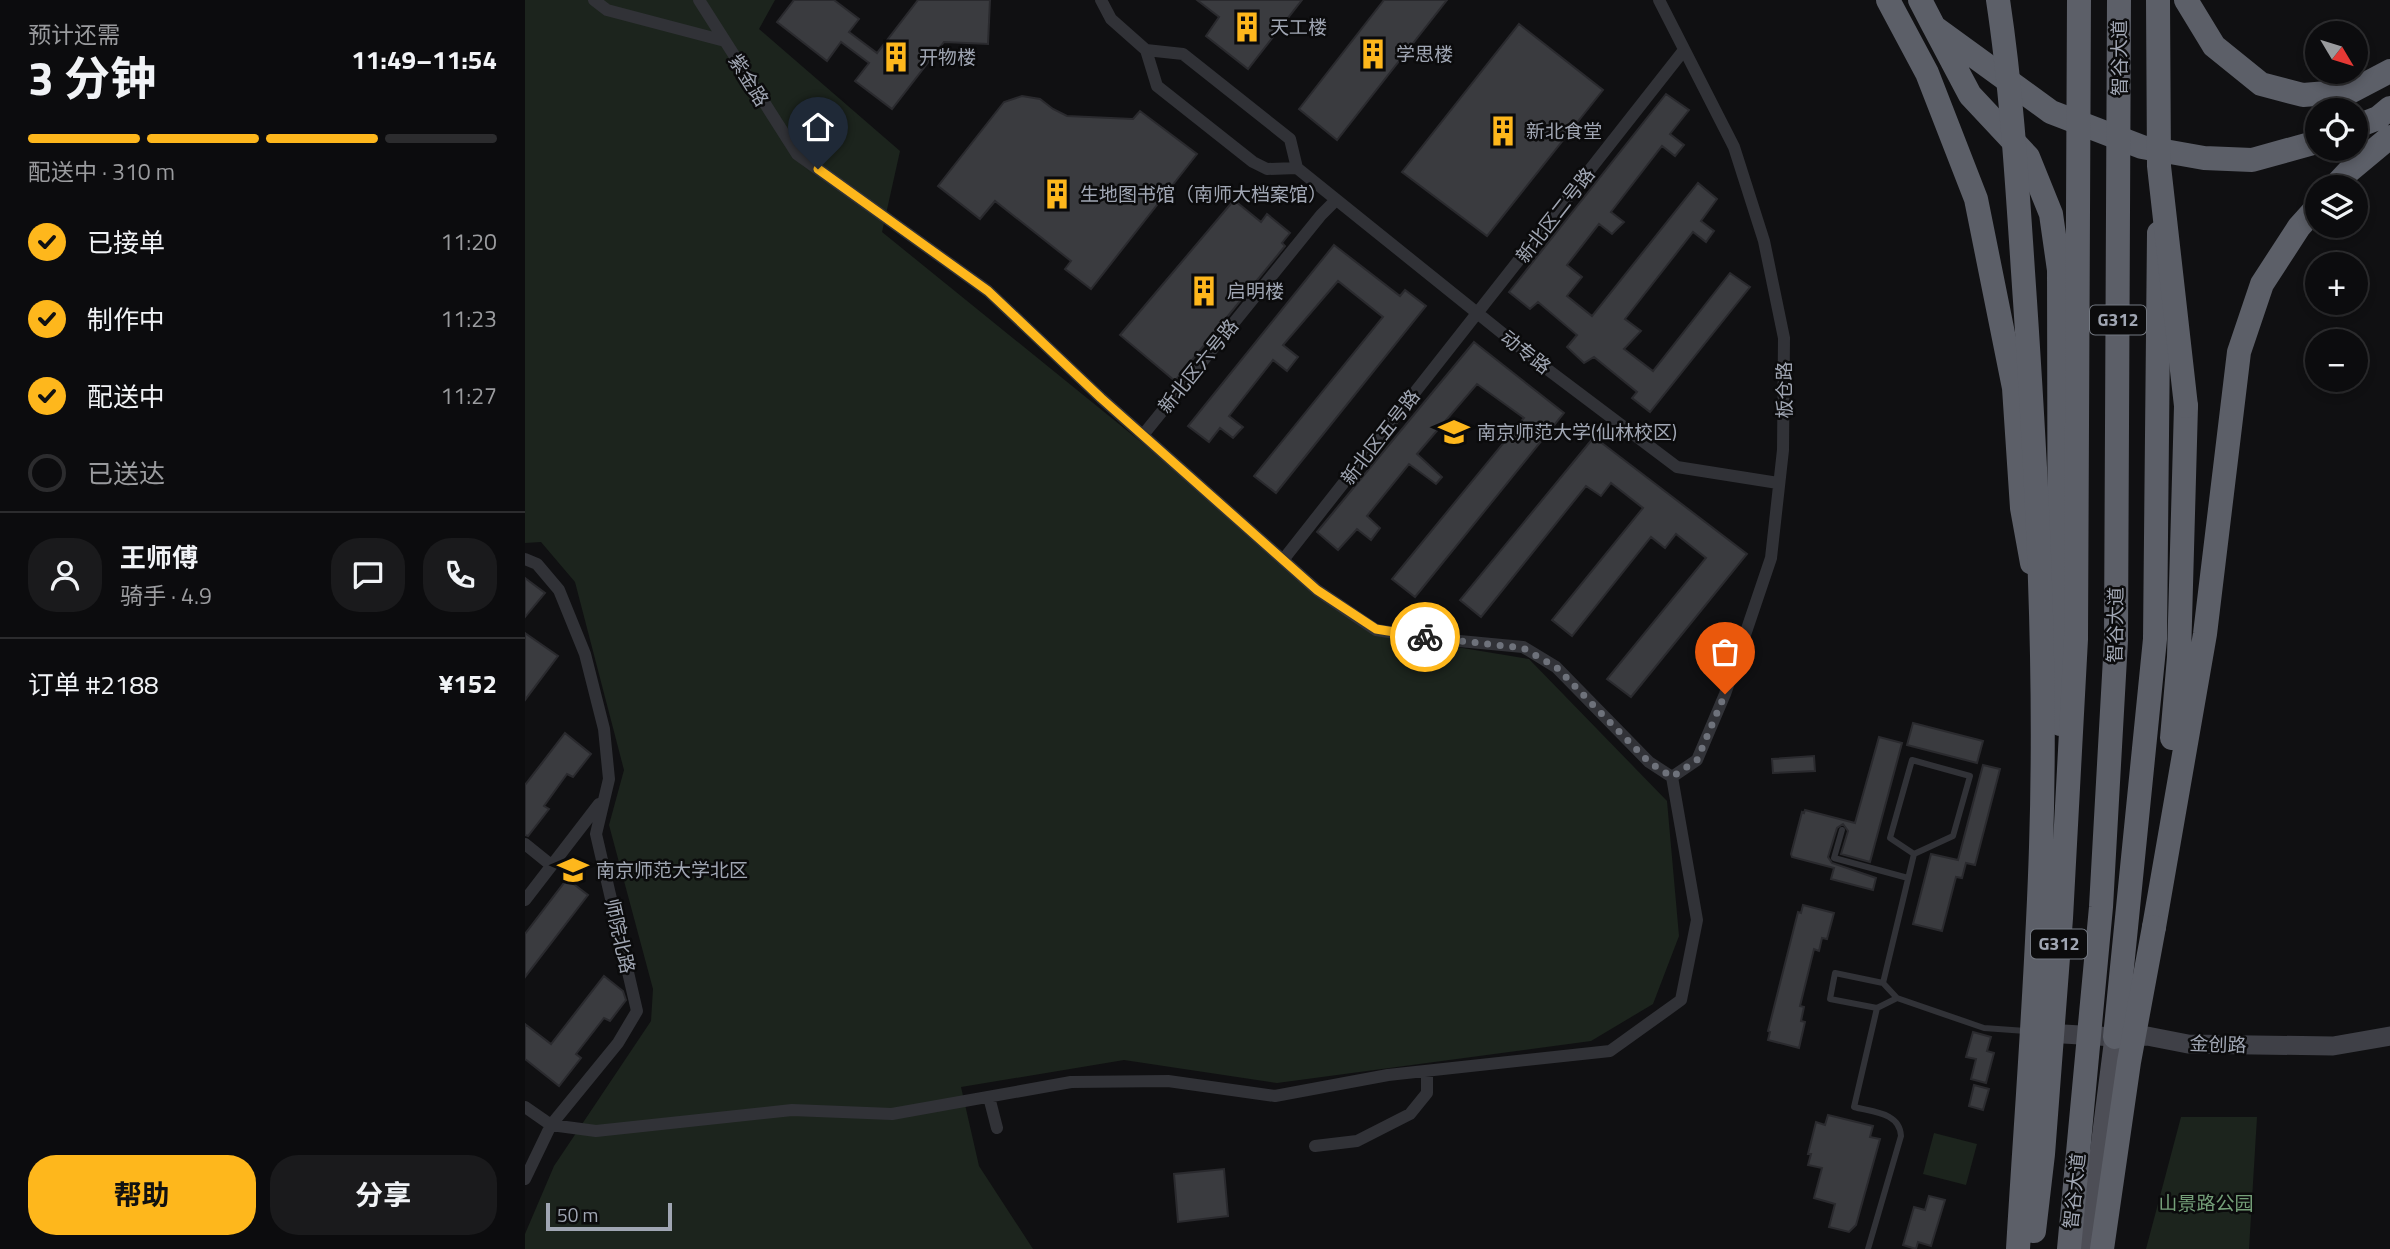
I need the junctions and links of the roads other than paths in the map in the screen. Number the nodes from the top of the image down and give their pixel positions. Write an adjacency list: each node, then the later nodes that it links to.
1 (594, 0): 13 (street)
2 (699, 0): 13 (street, 紫金路)
3 (1101, 0): 14 (street)
4 (1659, 0): 15 (street, 板仓路)
5 (1888, 0): 31 (highway, bridge)
6 (1920, 0): 12 (highway)
7 (1998, 0): 31 (highway, bridge)
8 (2079, 0): 57 (highway, 智谷大道 / G312, bridge)
9 (2119, 0): 58 (highway, 智谷大道 / G312, bridge)
10 (2158, 0): 21 (highway, bridge)
11 (2186, 0): 16 (highway)
12 (1934, 27): 20 (highway, bridge); 44 (highway)
13 (725, 41): 27 (street, 紫金路)
14 (1146, 50): 22 (street); 22 (street)
15 (1684, 50): 26 (street, 新北区二号路); 28 (street, 板仓路)
16 (2390, 71)
17 (2390, 108): 18 (highway)
18 (2368, 122)
19 (2390, 137): 23 (highway)
20 (2305, 145)
21 (2159, 166): 40 (highway, bridge); 46 (highway, bridge)
22 (1297, 168): 24 (street, 动专路)
23 (2345, 175)
24 (1335, 201): 26 (street, 动专路); 27 (street, 新北区六号路)
25 (2305, 220): 40 (highway)
26 (1478, 314): 28 (street, 动专路); 30 (street, 新北区五号路)
27 (1143, 435): 30 (street, 紫金路)
28 (1778, 483): 32 (street, 板仓路)
29 (525, 559): 33 (street, 师院北路)
30 (1283, 560): 32 (street, 紫金路)
31 (2041, 611): 55 (highway, bridge)
32 (1672, 777): 47 (street)
33 (605, 795): 37 (street); 50 (street, 师院北路)
34 (1842, 830): 38 (lane)
35 (525, 844): 37 (street)
36 (1914, 854): 36 (lane); 38 (lane)
37 (551, 865): 39 (street)
38 (1908, 878): 41 (lane)
39 (525, 900)
40 (2154, 927): 60 (highway, bridge)
41 (1883, 983): 42 (lane); 43 (lane)
42 (1897, 998): 43 (lane); 44 (lane)
43 (1877, 1008): 54 (lane)
44 (2046, 1033): 46 (street, 金创路); 56 (main road)
45 (2390, 1036): 46 (street, 金创路)
46 (2115, 1037): 59 (main road, 智谷大道)
47 (1427, 1071): 48 (street); 52 (street)
48 (989, 1097): 50 (street); 51 (street)
49 (525, 1107): 50 (street)
50 (551, 1125): 53 (street, 师院北路)
51 (997, 1128)
52 (1315, 1146)
53 (525, 1180)
54 (1868, 1249)
55 (2018, 1249)
56 (2024, 1249)
57 (2032, 1249)
58 (2069, 1249)
59 (2088, 1249)
60 (2102, 1249)

